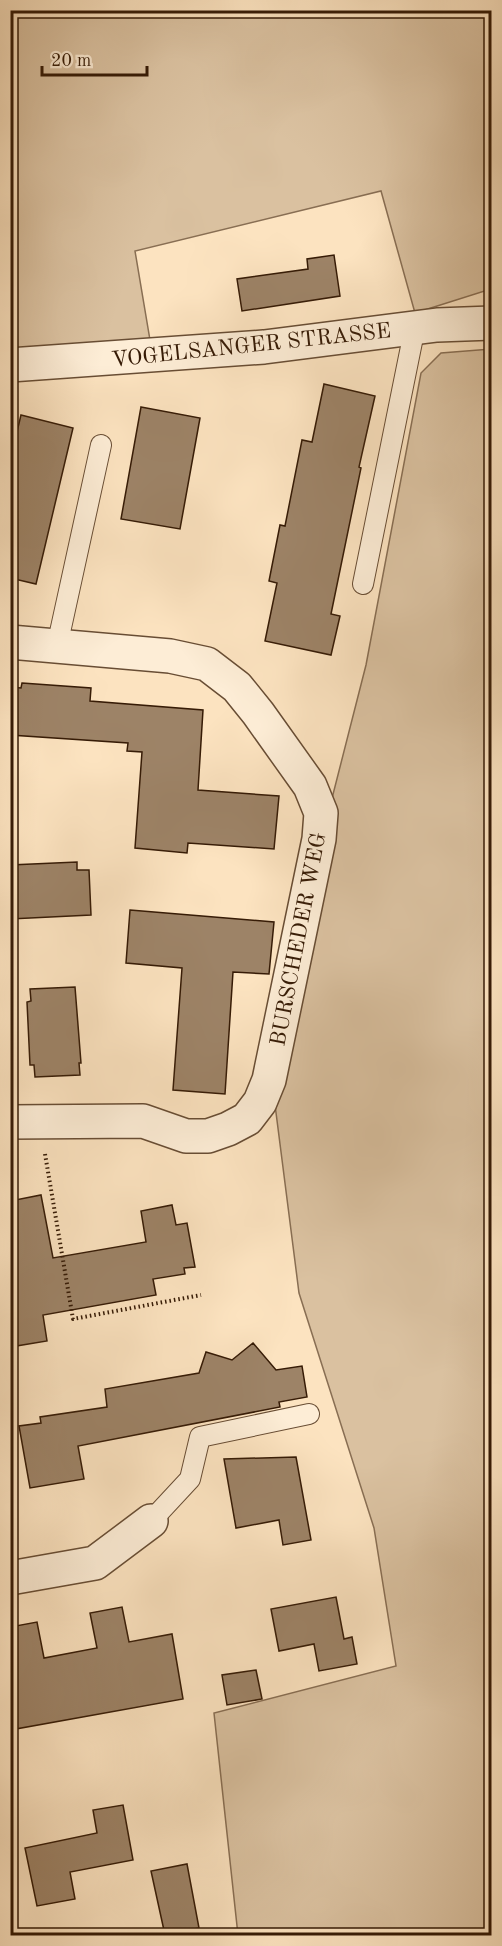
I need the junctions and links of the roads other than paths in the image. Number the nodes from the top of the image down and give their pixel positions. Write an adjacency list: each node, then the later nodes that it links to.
1 (492, 323): 2 (street, VOGELSANGER STRASSE)
2 (415, 327): 3 (street, VOGELSANGER STRASSE); 5 (lane)
3 (10, 365)
4 (101, 445): 7 (lane)
5 (363, 584)
6 (10, 642): 7 (street, BURSCHEDER WEG)
7 (57, 646): 8 (street, BURSCHEDER WEG)
8 (25, 1121)
9 (309, 1414): 10 (lane)
10 (151, 1521): 11 (street)
11 (10, 1578)

